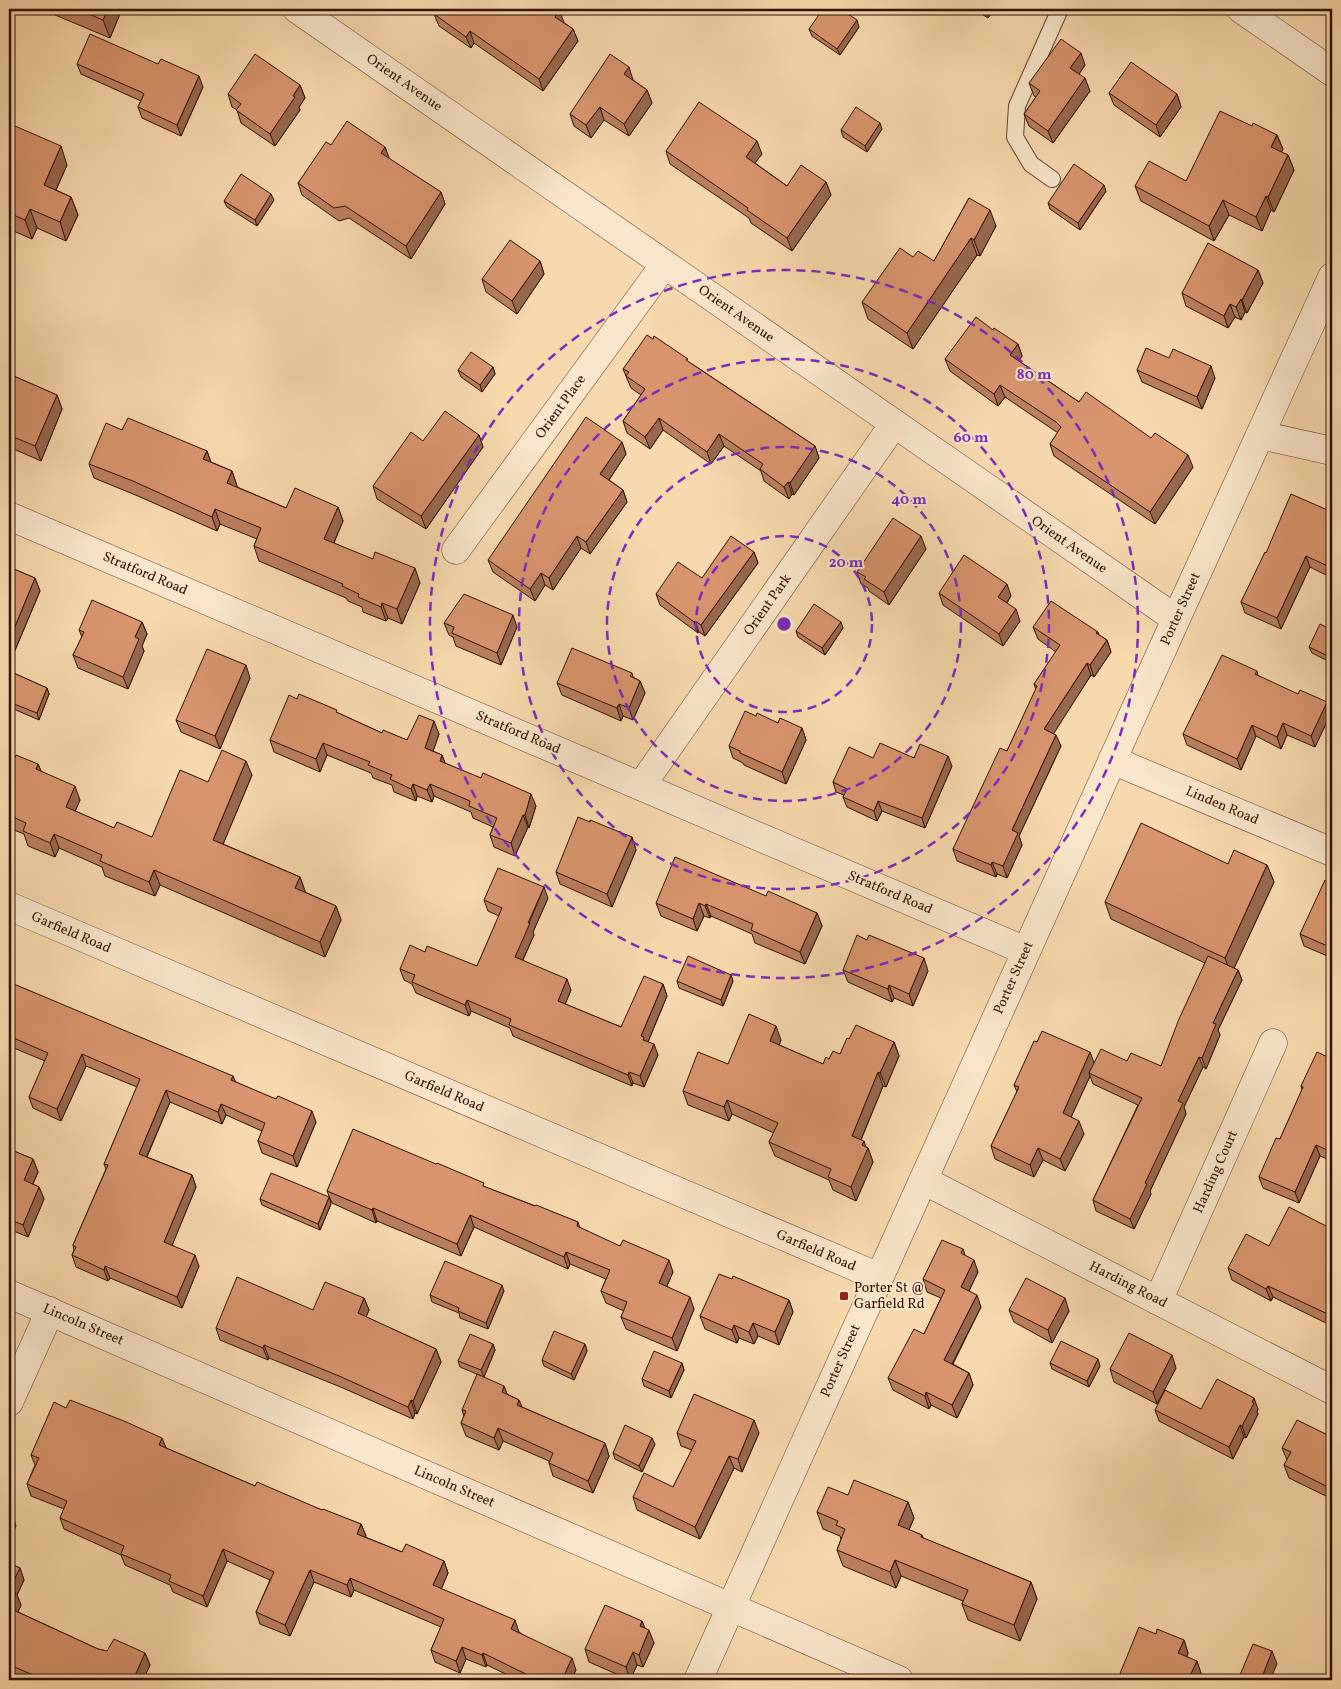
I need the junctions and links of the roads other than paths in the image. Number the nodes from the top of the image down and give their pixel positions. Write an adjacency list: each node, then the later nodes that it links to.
1 (297, 9): 6 (street, Orient Avenue)
2 (1060, 9): 5 (lane)
3 (1241, 9): 4 (street)
4 (1332, 72)
5 (1052, 179)
6 (665, 264): 8 (street, Orient Avenue); 12 (street, Orient Place)
7 (1332, 277): 9 (street, Porter Street)
8 (894, 424): 13 (street, Orient Avenue); 15 (street, Orient Park)
9 (1260, 435): 10 (street); 13 (street, Porter Street)
10 (1332, 451)
11 (9, 516): 15 (street, Stratford Road)
12 (456, 550)
13 (1176, 619): 14 (street, Porter Street)
14 (1112, 760): 16 (street, Linden Road); 18 (street, Porter Street)
15 (641, 786): 18 (street, Stratford Road)
16 (1332, 852)
17 (9, 906): 21 (street, Garfield Road)
18 (1026, 951): 20 (street, Porter Street)
19 (1273, 1042): 23 (street, Harding Court)
20 (923, 1180): 21 (street, Porter Street); 23 (street, Harding Road)
21 (879, 1278): 27 (street, Porter Street)
22 (9, 1294): 24 (street, Lincoln Street)
23 (1158, 1301): 25 (street, Harding Road)
24 (50, 1311): 26 (street); 27 (street, Lincoln Street)
25 (1332, 1390)
26 (9, 1402)
27 (731, 1607): 28 (street, Porter Street); 29 (street, Lincoln Street)
28 (698, 1680)
29 (899, 1680)

